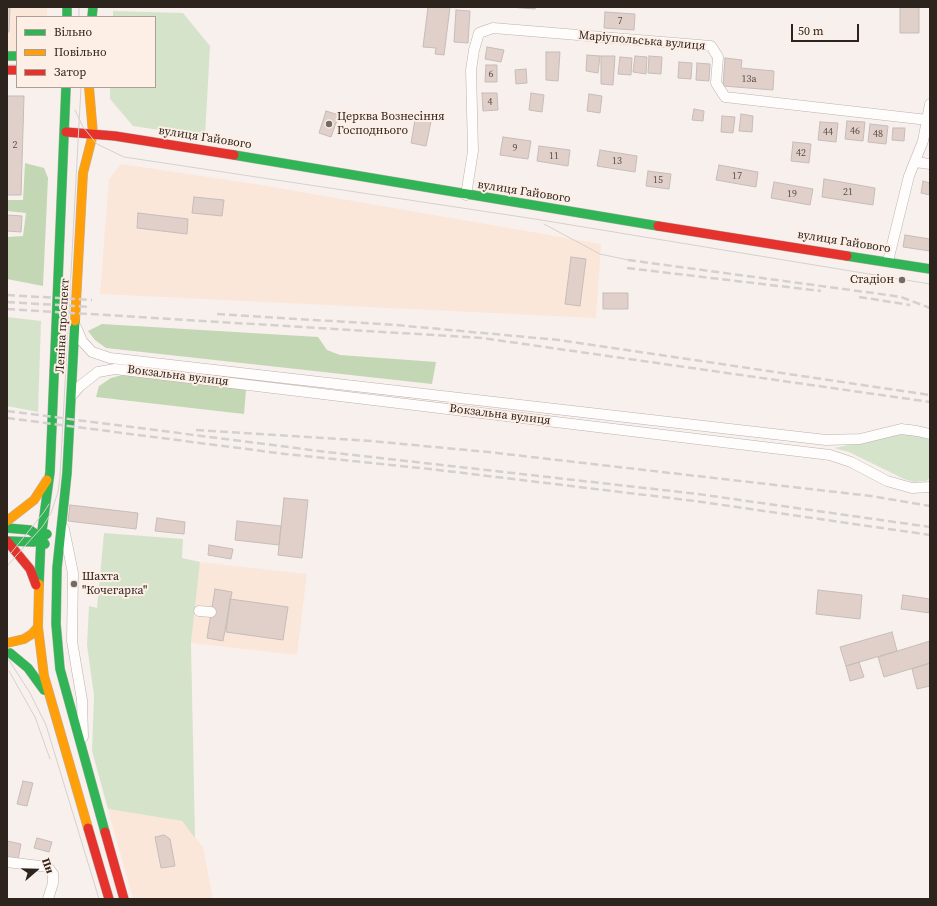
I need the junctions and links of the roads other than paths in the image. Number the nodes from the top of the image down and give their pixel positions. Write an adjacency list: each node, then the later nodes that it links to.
1 (66, 88): 6 (main road, Леніна проспект)
2 (89, 88): 3 (main road, Леніна проспект)
3 (89, 101): 7 (main road, Леніна проспект); 8 (main road)
4 (930, 104): 5 (street)
5 (928, 120): 10 (street); 12 (street, Маріупольська вулиця)
6 (66, 132): 7 (main road); 18 (main road, Леніна проспект)
7 (93, 134): 8 (main road); 9 (main road, Леніна проспект)
8 (115, 136): 9 (main road); 12 (main road, вулиця Гайового)
9 (91, 147): 15 (main road, Леніна проспект)
10 (915, 162): 11 (street); 13 (street)
11 (930, 164)
12 (466, 195): 13 (main road, вулиця Гайового)
13 (888, 261): 14 (main road, вулиця Гайового)
14 (930, 269)
15 (75, 325): 16 (main road, Леніна проспект); 17 (street, Вокзальна вулиця)
16 (72, 395): 19 (street, Вокзальна вулиця); 20 (main road, Леніна проспект)
17 (930, 434)
18 (50, 472): 21 (main road, Леніна проспект); 23 (main road, Леніна проспект)
19 (930, 487)
20 (61, 517): 23 (main road); 25 (main road, Леніна проспект); 29 (street)
21 (7, 521)
22 (7, 528): 23 (main road)
23 (41, 538): 24 (main road); 25 (main road); 26 (main road, Леніна проспект)
24 (7, 541): 26 (main road)
25 (56, 568): 31 (main road)
26 (38, 589): 30 (main road, Леніна проспект)
27 (199, 611): 28 (street)
28 (211, 612)
29 (72, 614): 31 (street); 35 (street)
30 (38, 627): 32 (main road); 33 (main road, Леніна проспект)
31 (57, 639): 33 (main road); 35 (main road)
32 (8, 649): 33 (main road); 34 (main road)
33 (35, 658): 34 (main road, Леніна проспект)
34 (52, 701): 38 (main road, Леніна проспект)
35 (84, 753): 39 (main road)
36 (7, 862): 37 (street)
37 (48, 899)
38 (110, 899)
39 (124, 899)

